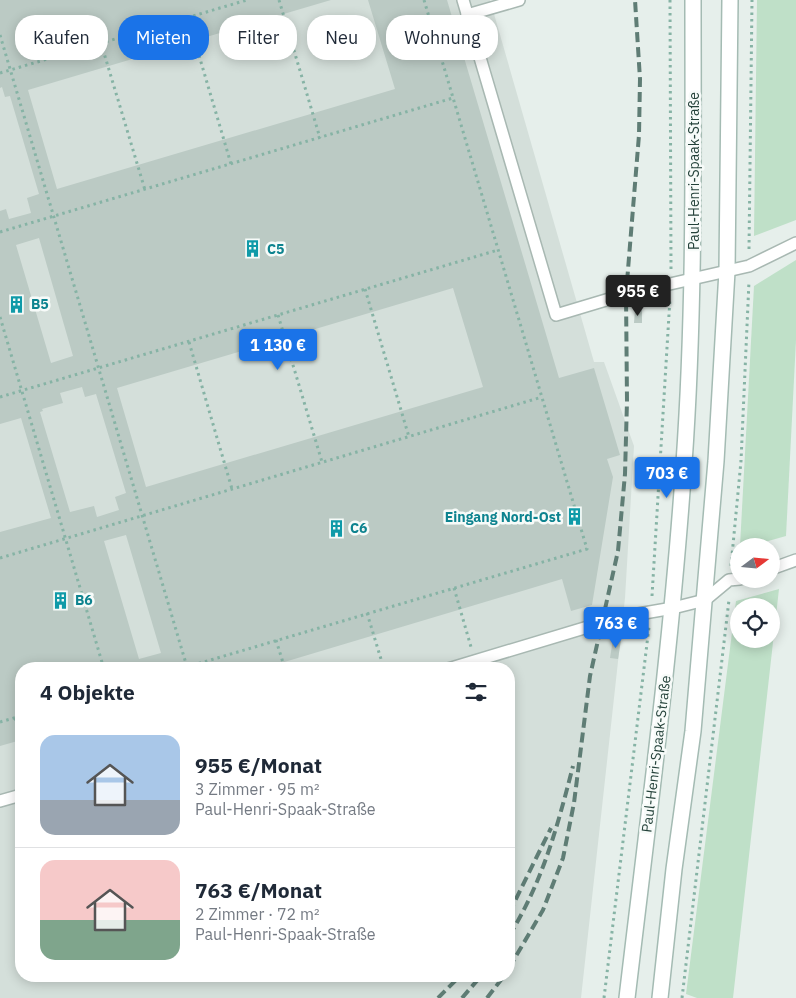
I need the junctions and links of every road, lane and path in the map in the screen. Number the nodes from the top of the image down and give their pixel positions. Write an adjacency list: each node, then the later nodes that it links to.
1 (247, 0): 9 (path)
2 (279, 0): 19 (path)
3 (424, 0): 18 (path)
4 (463, 0): 10 (lane)
5 (519, 0): 10 (lane)
6 (670, 0): 28 (path)
7 (693, 0): 27 (main road, Paul-Henri-Spaak-Straße)
8 (730, 0): 26 (main road)
9 (198, 15)
10 (467, 15)
11 (0, 35): 16 (path)
12 (44, 60): 16 (path)
13 (106, 60): 21 (path)
14 (200, 60): 20 (path)
15 (480, 60): 28 (lane)
16 (10, 70): 17 (path); 22 (path)
17 (0, 73)
18 (453, 98): 19 (path); 25 (path)
19 (320, 138): 20 (path)
20 (231, 164): 21 (path)
21 (145, 190): 22 (path)
22 (54, 216): 23 (path); 33 (path)
23 (0, 232)
24 (796, 243): 26 (lane)
25 (498, 250): 29 (path); 36 (path)
26 (727, 271): 27 (lane); 47 (main road)
27 (694, 279): 28 (lane); 48 (main road, Paul-Henri-Spaak-Straße)
28 (671, 284): 49 (path)
29 (365, 289): 30 (path); 37 (path)
30 (278, 315): 32 (path); 38 (path)
31 (0, 317): 34 (path)
32 (189, 342): 33 (path); 39 (path)
33 (98, 368): 34 (path); 40 (path)
34 (22, 391): 35 (path); 41 (path)
35 (0, 397)
36 (542, 398): 37 (path); 46 (path)
37 (409, 437): 38 (path)
38 (322, 462): 39 (path)
39 (232, 489): 40 (path)
40 (142, 516): 41 (path); 54 (path)
41 (66, 538): 42 (path); 53 (path)
42 (0, 558)
43 (796, 560): 44 (lane)
44 (780, 566)
45 (730, 580): 47 (lane)
46 (454, 588): 50 (path); 52 (path)
47 (705, 600): 48 (lane); 65 (main road)
48 (673, 608): 49 (lane); 64 (main road, Paul-Henri-Spaak-Straße)
49 (651, 612): 52 (lane); 63 (path)
50 (367, 614): 51 (path); 57 (path)
51 (276, 640): 55 (path); 56 (path)
52 (476, 661): 58 (lane)
53 (102, 662)
54 (186, 662)
55 (203, 662)
56 (283, 662)
57 (382, 662)
58 (472, 662)
59 (15, 718): 60 (path)
60 (0, 722)
61 (15, 797): 62 (lane)
62 (0, 801)
63 (604, 998)
64 (627, 998)
65 (660, 998)

